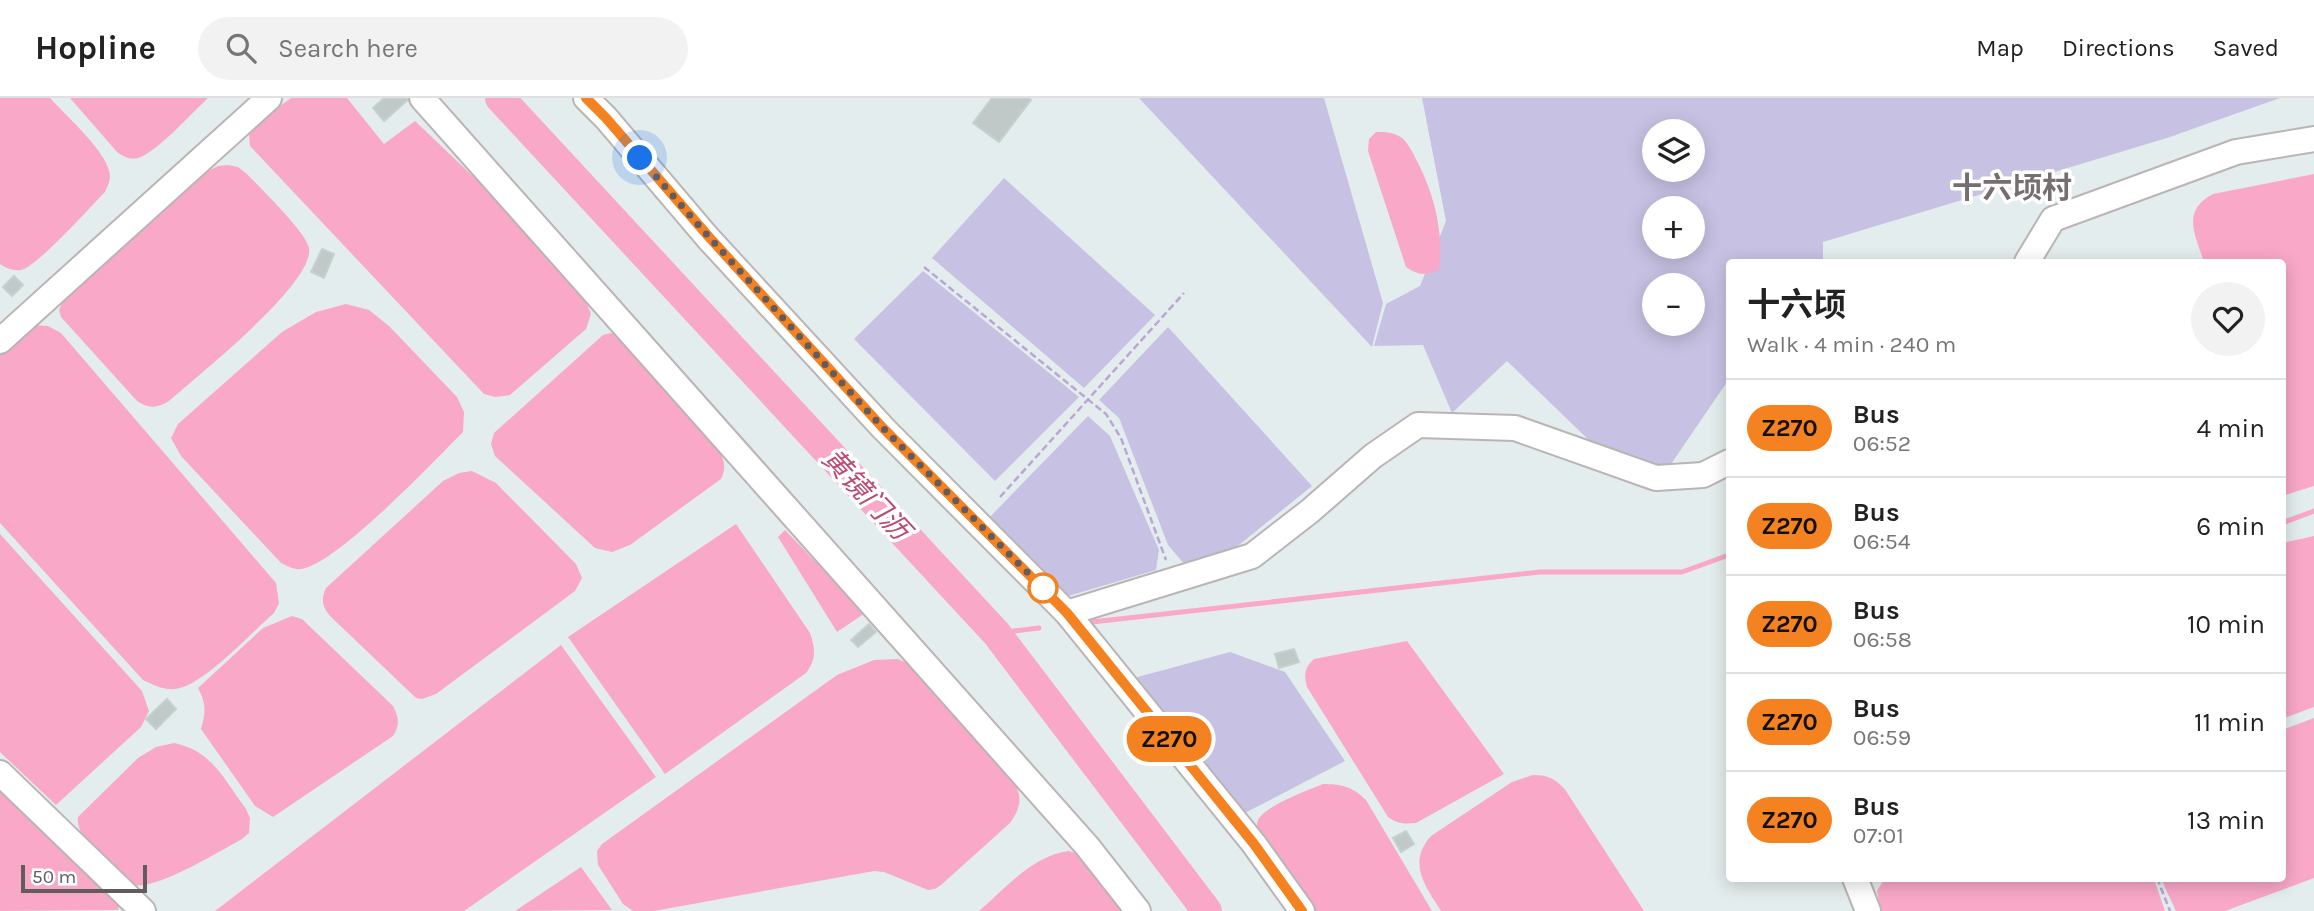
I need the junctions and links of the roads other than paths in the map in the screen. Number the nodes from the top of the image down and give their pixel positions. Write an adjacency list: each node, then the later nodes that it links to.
1 (269, 98): 6 (lane)
2 (422, 98): 12 (lane)
3 (586, 98): 8 (lane)
4 (2314, 139): 5 (lane)
5 (2029, 259)
6 (0, 341)
7 (1726, 464): 8 (lane)
8 (1067, 613): 13 (lane)
9 (0, 773): 11 (lane)
10 (1857, 882): 14 (lane)
11 (143, 911)
12 (1138, 911)
13 (1302, 911)
14 (1868, 911)

